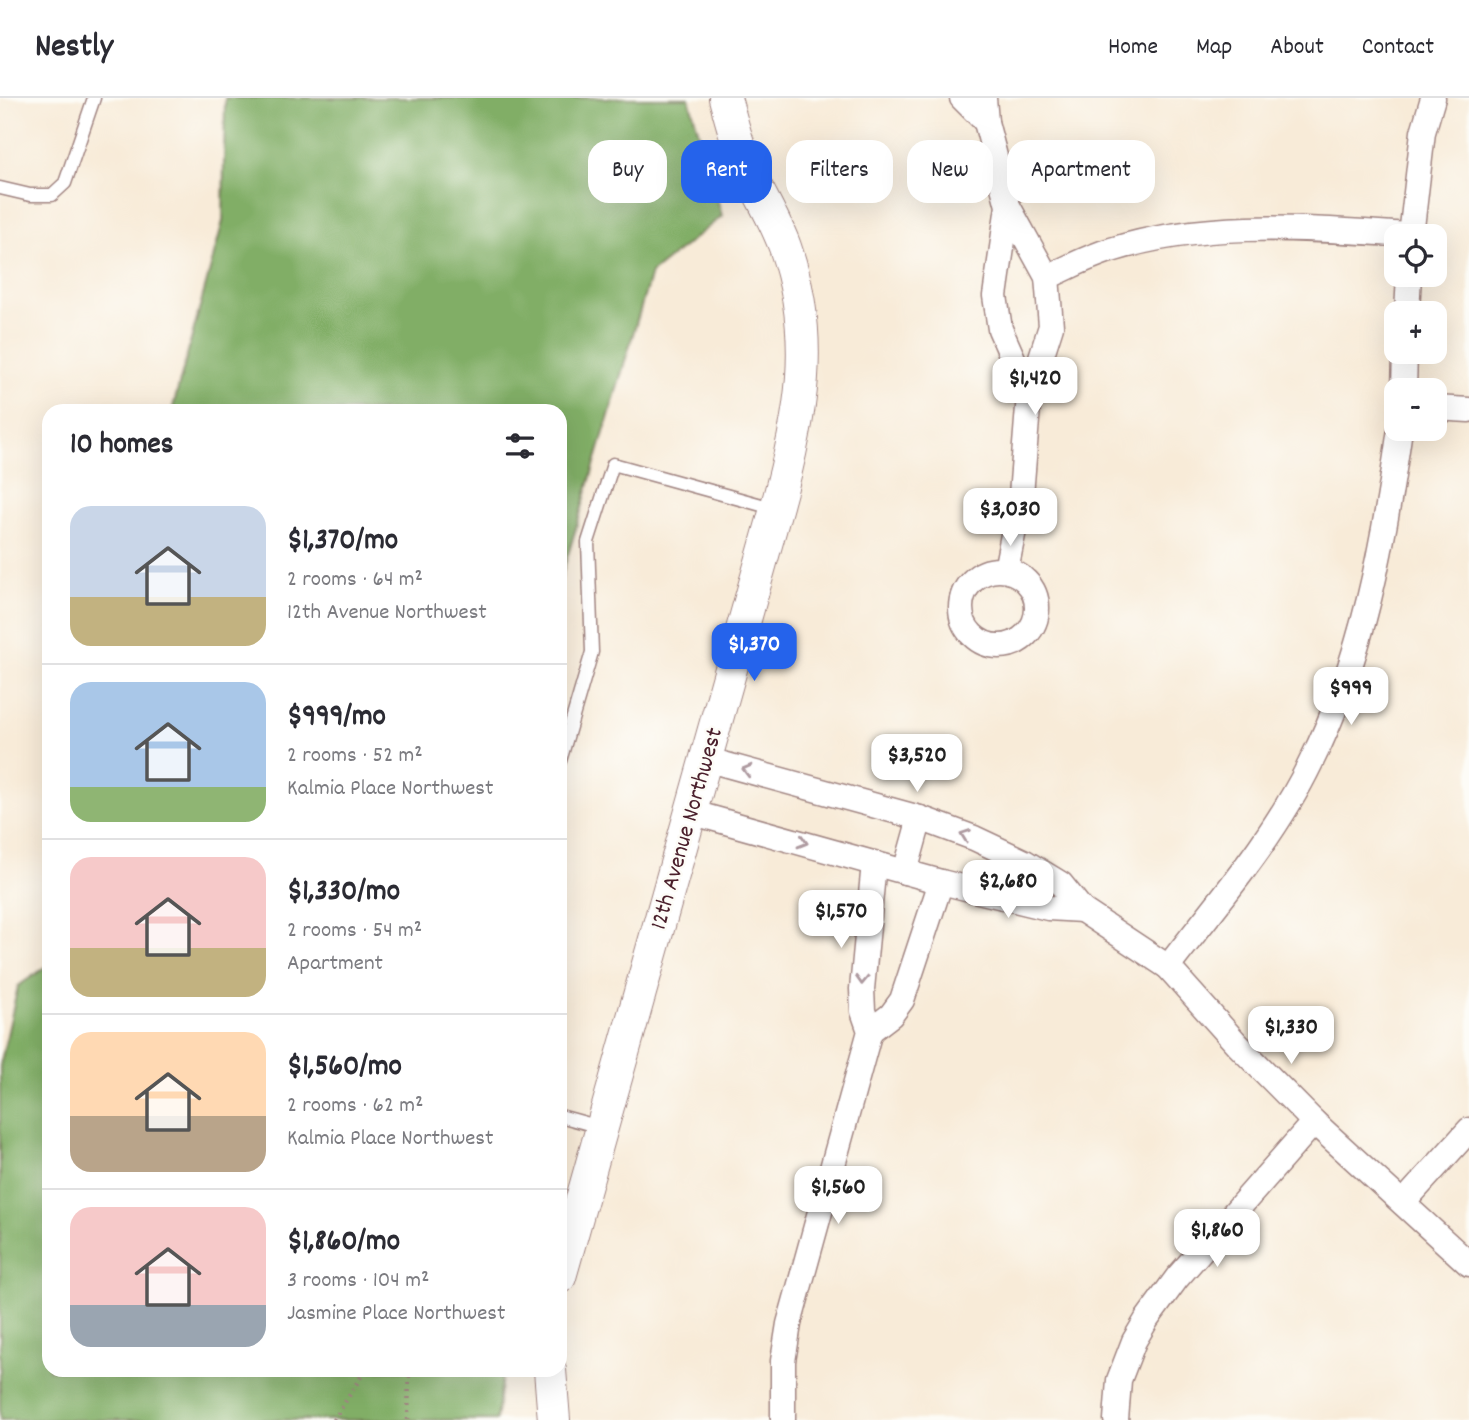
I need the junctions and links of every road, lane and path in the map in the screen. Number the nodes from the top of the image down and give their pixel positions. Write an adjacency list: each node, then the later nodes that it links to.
1 (94, 98): 6 (lane)
2 (725, 98): 15 (street, 12th Avenue Northwest)
3 (962, 98): 5 (street)
4 (1433, 98): 8 (street)
5 (985, 110): 7 (street)
6 (0, 188)
7 (1008, 206): 10 (street); 11 (street)
8 (1412, 224)
9 (1384, 233): 10 (street)
10 (1047, 277): 11 (street)
11 (1029, 395): 16 (street)
12 (1447, 409): 13 (street)
13 (1469, 410)
14 (1398, 441): 25 (street)
15 (776, 509): 17 (lane); 18 (street, 12th Avenue Northwest)
16 (1006, 570)
17 (567, 737)
18 (705, 759): 19 (street, 12th Avenue Northwest); 20 (street, one-way to 18)
19 (690, 812): 21 (street, one-way to 21); 29 (street, 12th Avenue Northwest)
20 (920, 818): 22 (street); 24 (street, one-way to 20)
21 (874, 863): 22 (street); 26 (street, one-way to 26)
22 (905, 872): 23 (street)
23 (942, 882): 24 (street); 26 (street)
24 (1082, 910): 25 (street)
25 (1168, 967): 28 (street)
26 (870, 1031): 40 (street)
27 (567, 1118): 29 (lane)
28 (1314, 1122): 31 (street); 41 (street)
29 (600, 1127): 32 (street, 12th Avenue Northwest)
30 (1469, 1130): 31 (street)
31 (1404, 1203): 33 (street)
32 (567, 1251)
33 (1469, 1264)
34 (361, 1377): 37 (path)
35 (410, 1377): 38 (path)
36 (551, 1377): 39 (street)
37 (334, 1420)
38 (408, 1420)
39 (554, 1420)
40 (783, 1420)
41 (1116, 1420)

